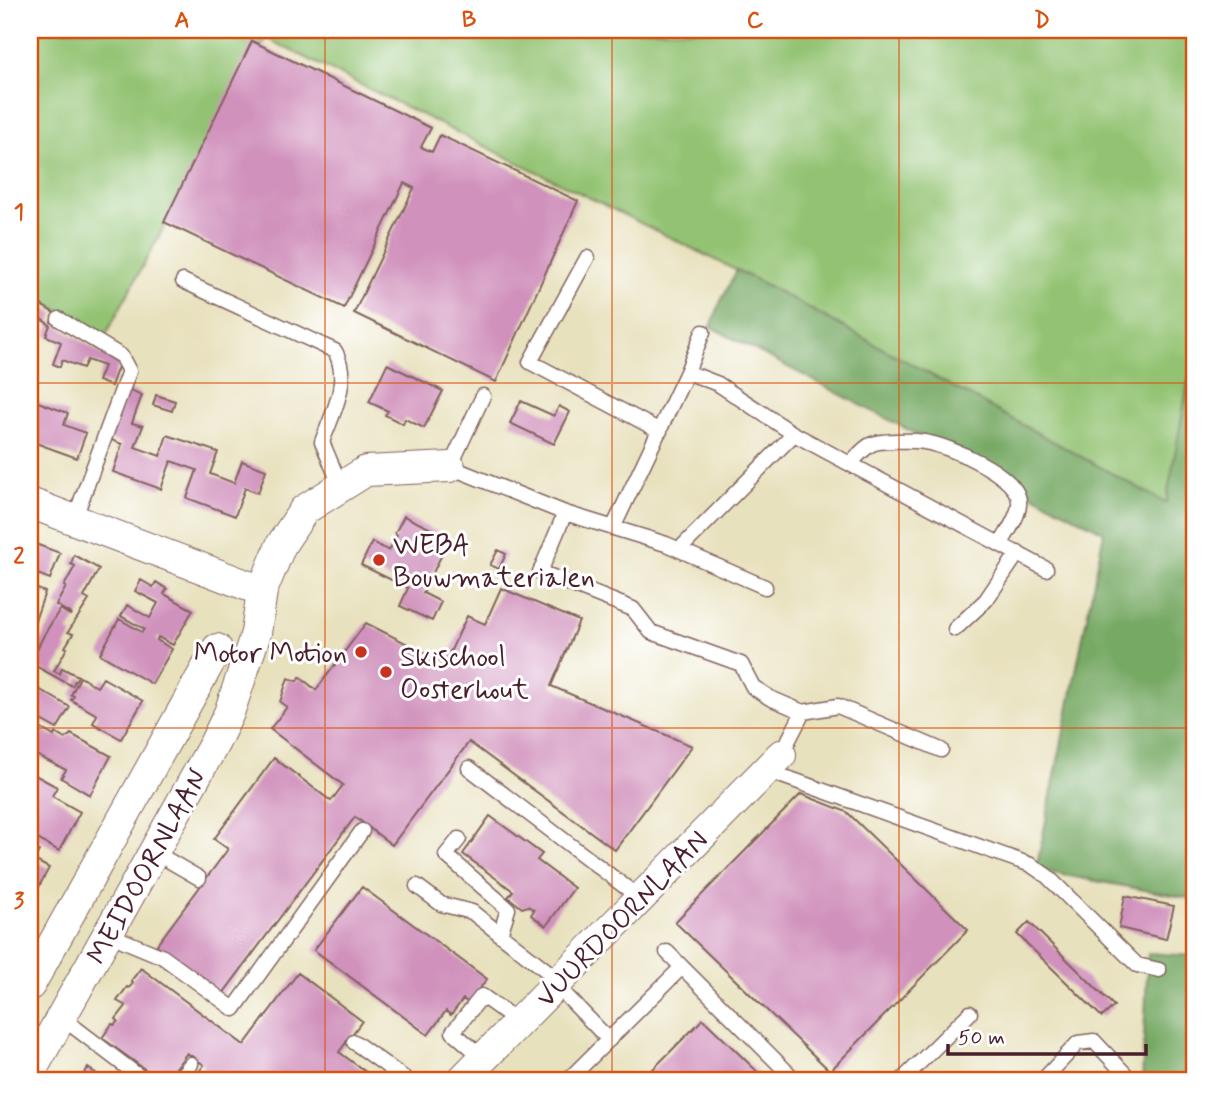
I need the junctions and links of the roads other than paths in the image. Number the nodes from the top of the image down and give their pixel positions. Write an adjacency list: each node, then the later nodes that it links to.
1 (587, 258): 7 (lane)
2 (183, 281): 11 (lane)
3 (60, 319): 14 (lane)
4 (703, 332): 5 (lane)
5 (687, 372): 7 (lane); 8 (lane)
6 (483, 396): 10 (lane)
7 (660, 431): 15 (lane)
8 (794, 434): 9 (lane); 17 (lane)
9 (850, 463): 16 (lane); 16 (lane)
10 (450, 467): 11 (street, MEIDOORNLAAN); 13 (lane)
11 (341, 487): 21 (street, MEIDOORNLAAN)
12 (30, 503): 14 (street)
13 (565, 513): 15 (lane); 25 (lane)
14 (74, 520): 21 (street)
15 (613, 528): 17 (lane)
16 (1001, 544): 18 (lane)
17 (679, 550): 20 (lane)
18 (1017, 553): 19 (lane); 22 (lane)
19 (1046, 569)
20 (765, 587)
21 (261, 591): 26 (street, MEIDOORNLAAN)
22 (955, 629)
23 (216, 649): 24 (street, MEIDOORNLAAN)
24 (194, 691): 26 (street); 42 (street, MEIDOORNLAAN)
25 (803, 712): 27 (lane); 28 (lane)
26 (229, 713): 32 (street, MEIDOORNLAAN)
27 (941, 750)
28 (776, 760): 35 (street, VUURDOORNLAAN); 40 (lane)
29 (469, 768): 35 (lane)
30 (362, 831): 36 (lane)
31 (459, 839): 37 (lane)
32 (154, 852): 33 (lane); 36 (street, MEIDOORNLAAN)
33 (200, 878)
34 (417, 886): 37 (lane)
35 (639, 900): 41 (street, VUURDOORNLAAN)
36 (108, 934): 45 (street, MEIDOORNLAAN)
37 (500, 935): 41 (lane)
38 (667, 952): 39 (lane)
39 (682, 967): 47 (lane); 57 (lane)
40 (1159, 970)
41 (557, 984): 46 (street, VUURDOORNLAAN); 47 (lane)
42 (30, 985)
43 (30, 995): 45 (street)
44 (970, 1013): 58 (lane)
45 (61, 1017): 51 (street, MEIDOORNLAAN); 52 (lane)
46 (517, 1024): 49 (street, VUURDOORNLAAN); 49 (lane)
47 (609, 1040): 56 (lane)
48 (354, 1042): 54 (lane)
49 (483, 1058): 55 (street, VUURDOORNLAAN)
50 (191, 1064): 53 (lane)
51 (30, 1073)
52 (145, 1081)
53 (178, 1081)
54 (408, 1081)
55 (461, 1081)
56 (567, 1081)
57 (796, 1081)
58 (901, 1081)
59 (1042, 1081): 60 (lane)
60 (1123, 1081)

